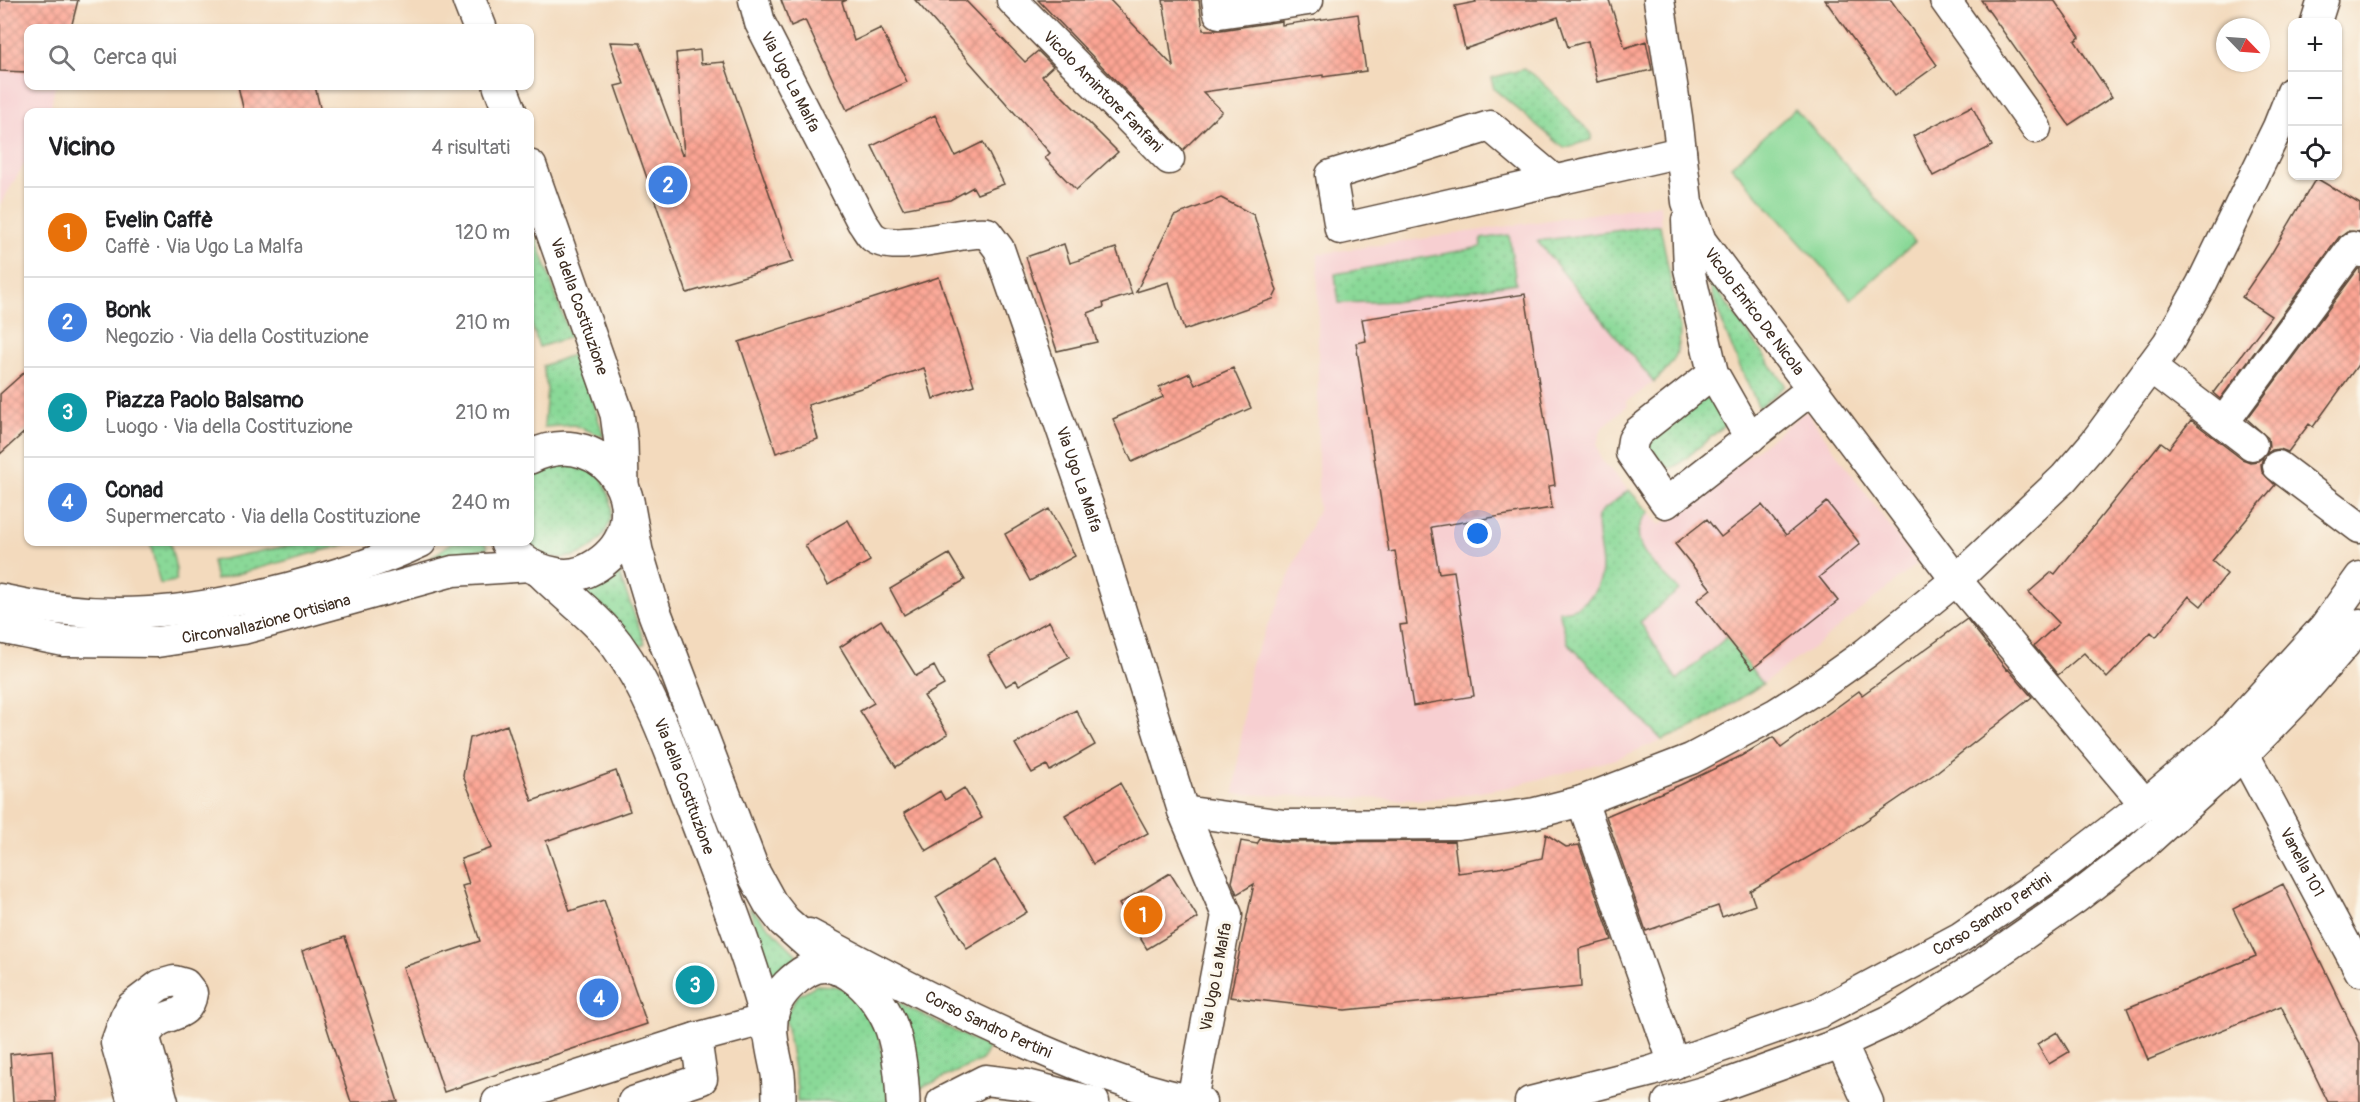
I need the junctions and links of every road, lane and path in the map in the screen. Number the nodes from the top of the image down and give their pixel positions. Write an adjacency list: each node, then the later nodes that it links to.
1 (455, 0): 11 (main road)
2 (469, 0): 12 (main road)
3 (754, 0): 47 (street, Via Ugo La Malfa)
4 (1012, 0): 20 (street, Vicolo Amintore Fanfani)
5 (1217, 0): 6 (street)
6 (1308, 0)
7 (1659, 0): 19 (street, Vicolo Enrico De Nicola)
8 (1945, 0): 18 (street)
9 (2323, 0): 10 (street)
10 (2317, 18)
11 (464, 24)
12 (478, 24)
13 (483, 90): 16 (main road)
14 (502, 90): 17 (main road)
15 (2288, 102): 25 (street)
16 (488, 108)
17 (508, 108)
18 (2036, 128)
19 (1681, 152): 22 (street); 23 (street, Vicolo Enrico De Nicola)
20 (1169, 159)
21 (534, 178): 33 (main road, Via della Costituzione)
22 (1555, 181): 22 (street)
23 (1687, 202): 26 (street); 27 (street, Vicolo Enrico De Nicola)
24 (2360, 252): 28 (street)
25 (2150, 367): 28 (street); 39 (street)
26 (1713, 373): 29 (street); 29 (street)
27 (1812, 389): 29 (street); 39 (street, Vicolo Enrico De Nicola)
28 (2223, 423): 30 (street)
29 (1750, 438)
30 (2252, 446)
31 (534, 455): 33 (main road)
32 (2278, 466): 34 (street)
33 (624, 493): 37 (main road); 48 (main road, Via della Costituzione)
34 (2360, 528)
35 (412, 546): 41 (street, Circonvallazione Ortisiana)
36 (510, 546): 37 (main road, Via della Costituzione)
37 (536, 569): 41 (street, Circonvallazione Ortisiana); 52 (main road, Via della Costituzione)
38 (2360, 577): 46 (street, Corso Sandro Pertini)
39 (1956, 580): 45 (street); 46 (street, Vicolo Enrico De Nicola)
40 (0, 599): 41 (street, Circonvallazione Ortisiana)
41 (207, 622): 43 (street, Circonvallazione Ortisiana)
42 (2360, 624): 44 (street, Corso Sandro Pertini)
43 (0, 628)
44 (2244, 754): 50 (street, Vanella 101); 55 (street, Corso Sandro Pertini)
45 (1582, 801): 47 (street); 56 (street)
46 (2145, 804): 56 (street, Corso Sandro Pertini)
47 (1184, 812): 58 (street, Via Ugo La Malfa)
48 (784, 921): 49 (main road, Via della Costituzione); 51 (street, Corso Sandro Pertini)
49 (843, 970): 51 (street); 52 (main road); 64 (main road, Via della Costituzione)
50 (2360, 970)
51 (894, 979): 54 (street, Corso Sandro Pertini)
52 (768, 1026): 53 (street); 63 (main road, Via della Costituzione)
53 (696, 1038): 61 (street); 62 (street)
54 (1015, 1038): 57 (street); 58 (street, Corso Sandro Pertini)
55 (1841, 1043): 68 (street, Corso Sandro Pertini); 69 (street)
56 (1674, 1064): 67 (street, Corso Sandro Pertini)
57 (985, 1080): 65 (street); 66 (street)
58 (1197, 1101)
59 (132, 1102): 60 (street)
60 (163, 1102)
61 (497, 1102)
62 (633, 1102)
63 (779, 1102)
64 (903, 1102)
65 (942, 1102)
66 (1094, 1102)
67 (1530, 1102)
68 (1668, 1102)
69 (1868, 1102)

